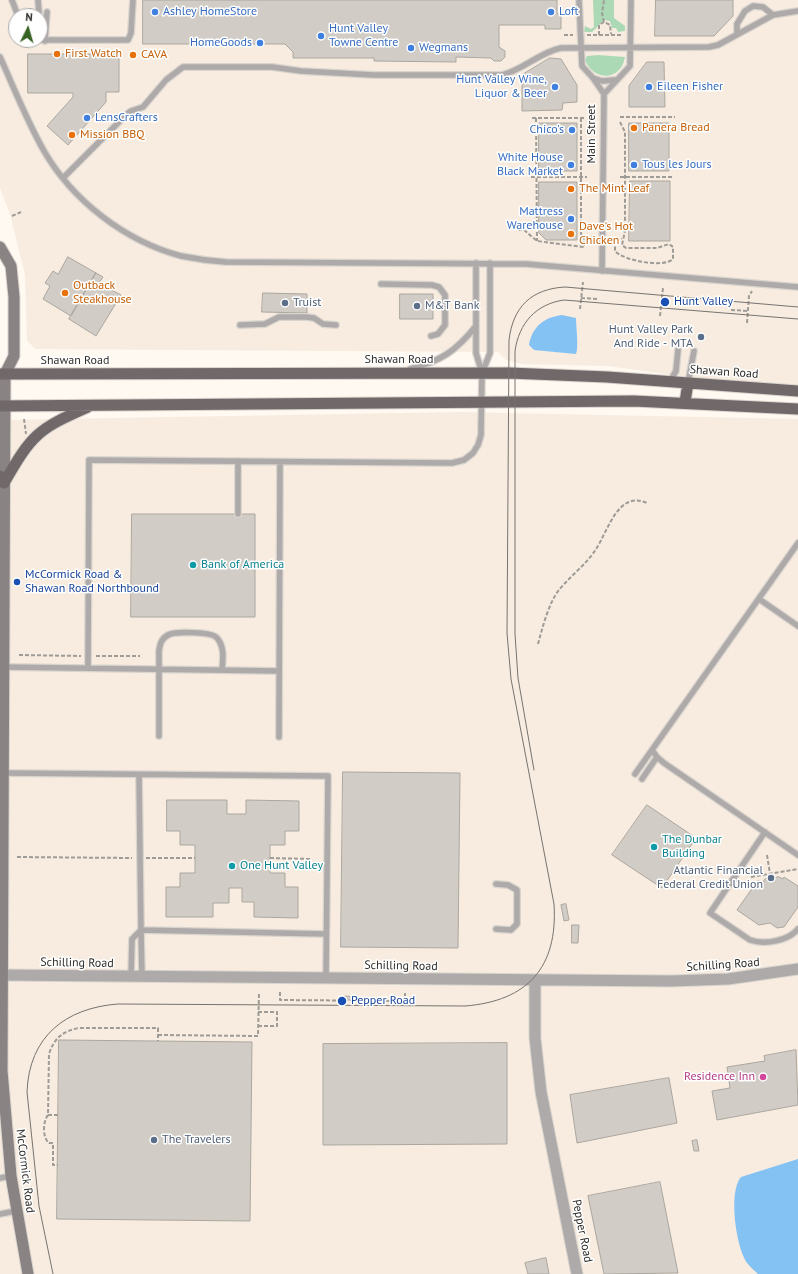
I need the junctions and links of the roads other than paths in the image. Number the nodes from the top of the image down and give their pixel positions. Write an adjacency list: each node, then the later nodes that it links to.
1 (133, 0): 7 (lane)
2 (580, 0): 8 (lane)
3 (630, 0): 9 (lane)
4 (798, 12): 5 (lane)
5 (773, 15): 6 (lane); 6 (lane)
6 (737, 34): 9 (lane)
7 (48, 41)
8 (580, 48): 9 (lane); 12 (lane); 15 (lane)
9 (631, 48): 13 (lane)
10 (0, 57): 11 (lane)
11 (1, 64): 15 (lane)
12 (593, 78): 13 (lane); 14 (lane)
13 (615, 80): 14 (lane)
14 (604, 94): 19 (lane, Main Street)
15 (63, 178): 17 (lane)
16 (0, 246): 28 (main road, McCormick Road)
17 (476, 263): 18 (lane); 24 (lane)
18 (490, 263): 19 (lane); 30 (lane)
19 (602, 270): 21 (lane)
20 (381, 284): 25 (lane)
21 (798, 288)
22 (240, 325): 23 (lane)
23 (336, 325)
24 (476, 326): 29 (lane); 30 (lane)
25 (431, 336)
26 (678, 350): 31 (lane)
27 (694, 351): 32 (lane)
28 (2, 371): 29 (main road, Shawan Road); 37 (main road, McCormick Road)
29 (397, 373): 30 (main road, Shawan Road)
30 (482, 373): 31 (main road, Shawan Road); 34 (lane)
31 (670, 381): 32 (main road, Shawan Road)
32 (688, 383): 33 (main road, Shawan Road); 35 (main road)
33 (798, 391)
34 (482, 401): 35 (main road); 36 (main road); 40 (lane)
35 (685, 402): 38 (main road)
36 (92, 405): 37 (main road); 41 (main road)
37 (2, 406): 41 (main road, McCormick Road)
38 (798, 409)
39 (238, 462): 40 (lane); 42 (lane); 47 (lane)
40 (280, 462): 50 (lane)
41 (2, 479): 46 (main road, McCormick Road)
42 (238, 514)
43 (798, 543): 44 (lane)
44 (758, 599): 45 (lane); 54 (lane)
45 (798, 626)
46 (2, 667): 47 (lane); 51 (main road, McCormick Road)
47 (88, 668): 48 (lane)
48 (158, 669): 49 (lane); 49 (lane); 52 (lane)
49 (222, 670): 50 (lane)
50 (279, 671): 53 (lane)
51 (2, 685): 56 (main road, McCormick Road)
52 (159, 736)
53 (279, 737)
54 (652, 750): 55 (lane); 57 (lane)
55 (657, 757): 59 (lane); 60 (lane)
56 (2, 772): 58 (lane); 68 (main road, McCormick Road)
57 (635, 774)
58 (140, 775): 65 (lane); 66 (lane)
59 (642, 779)
60 (765, 832): 61 (lane); 64 (lane)
61 (798, 855)
62 (496, 884): 63 (lane)
63 (496, 929)
64 (798, 929)
65 (141, 930): 66 (lane); 69 (lane); 69 (lane)
66 (326, 934): 70 (lane)
67 (798, 969): 71 (street, Schilling Road)
68 (1, 975): 69 (street, Schilling Road); 72 (main road, McCormick Road)
69 (136, 977): 70 (street, Schilling Road)
70 (326, 978): 71 (street, Schilling Road)
71 (535, 980): 76 (street, Pepper Road)
72 (6, 1177): 73 (main road, McCormick Road)
73 (16, 1211): 74 (lane); 75 (main road, McCormick Road)
74 (0, 1214)
75 (28, 1274)
76 (577, 1274)

